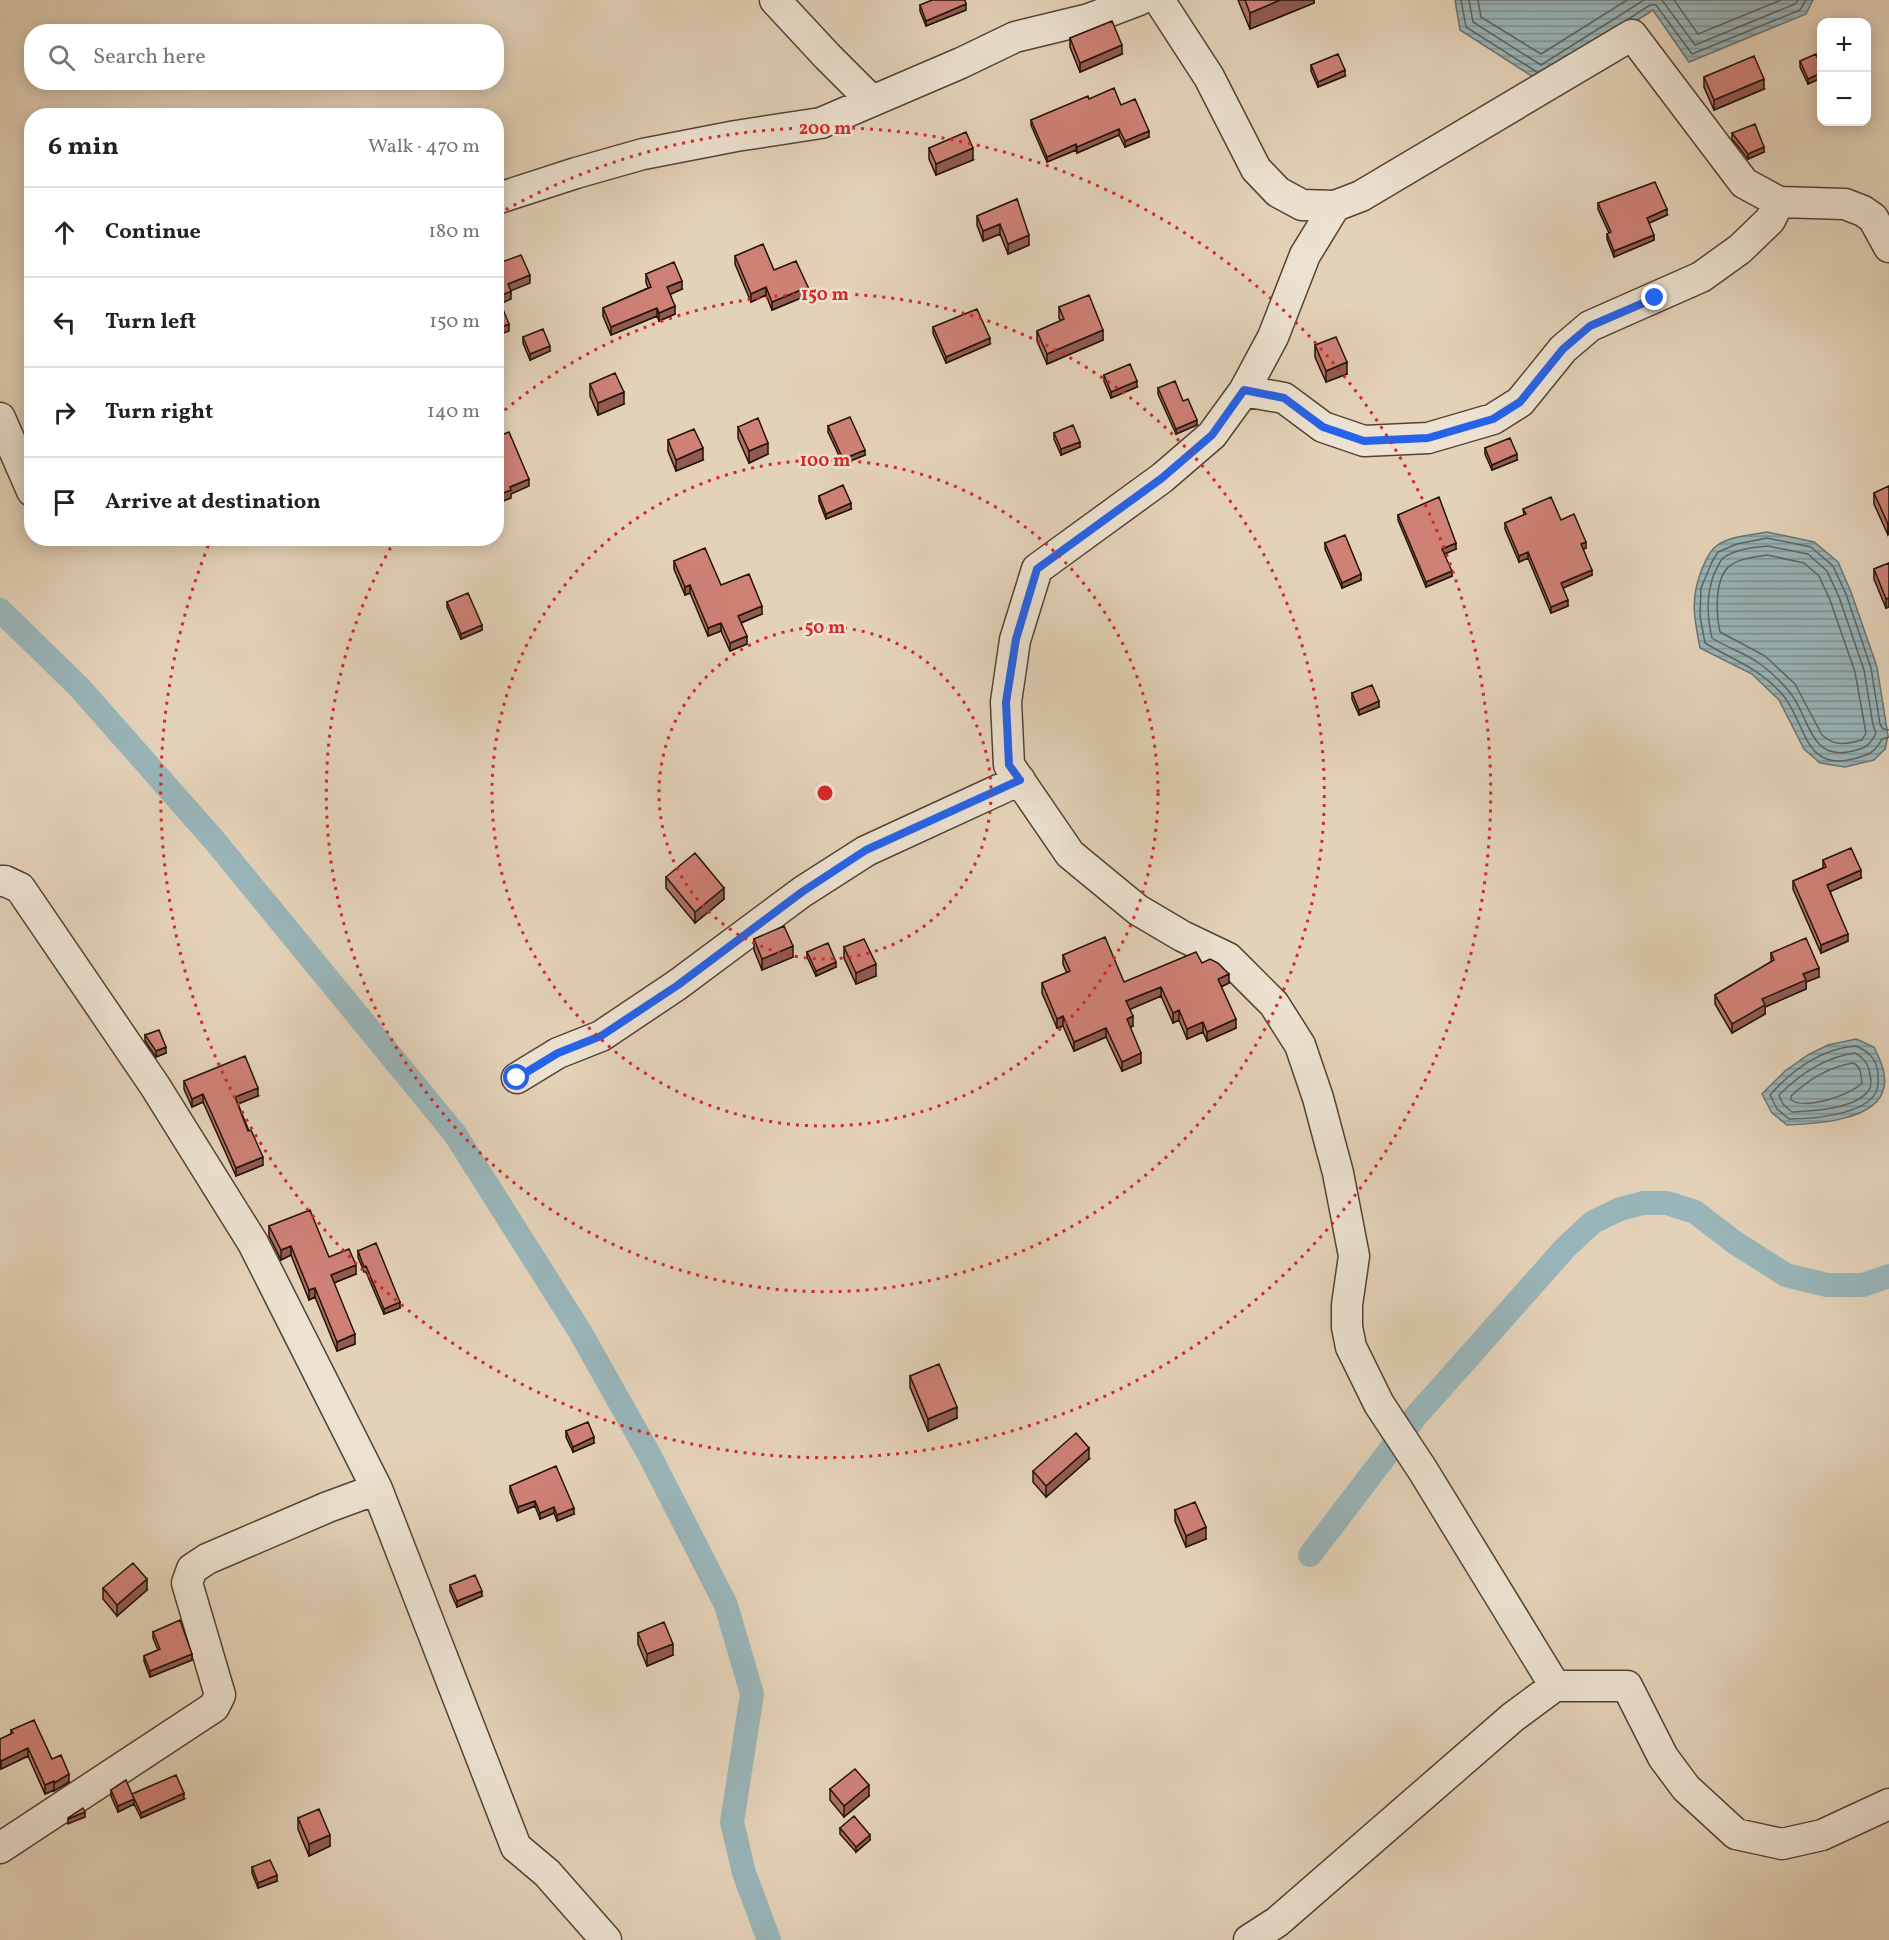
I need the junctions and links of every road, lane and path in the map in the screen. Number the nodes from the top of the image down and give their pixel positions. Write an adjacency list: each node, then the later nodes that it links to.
1 (775, 0): 4 (street)
2 (1139, 0): 4 (street)
3 (1159, 0): 7 (street)
4 (873, 101): 5 (street)
5 (504, 196)
6 (1779, 202): 7 (street); 8 (street); 9 (street)
7 (1335, 206): 9 (street)
8 (1889, 247)
9 (1244, 390): 12 (street)
10 (0, 418): 11 (street)
11 (24, 473)
12 (1020, 780): 14 (street); 16 (street)
13 (0, 881): 15 (street)
14 (517, 1078)
15 (377, 1489): 18 (street); 19 (street)
16 (1555, 1686): 17 (street); 20 (street)
17 (1889, 1804)
18 (0, 1848)
19 (606, 1940)
20 (1249, 1940)

